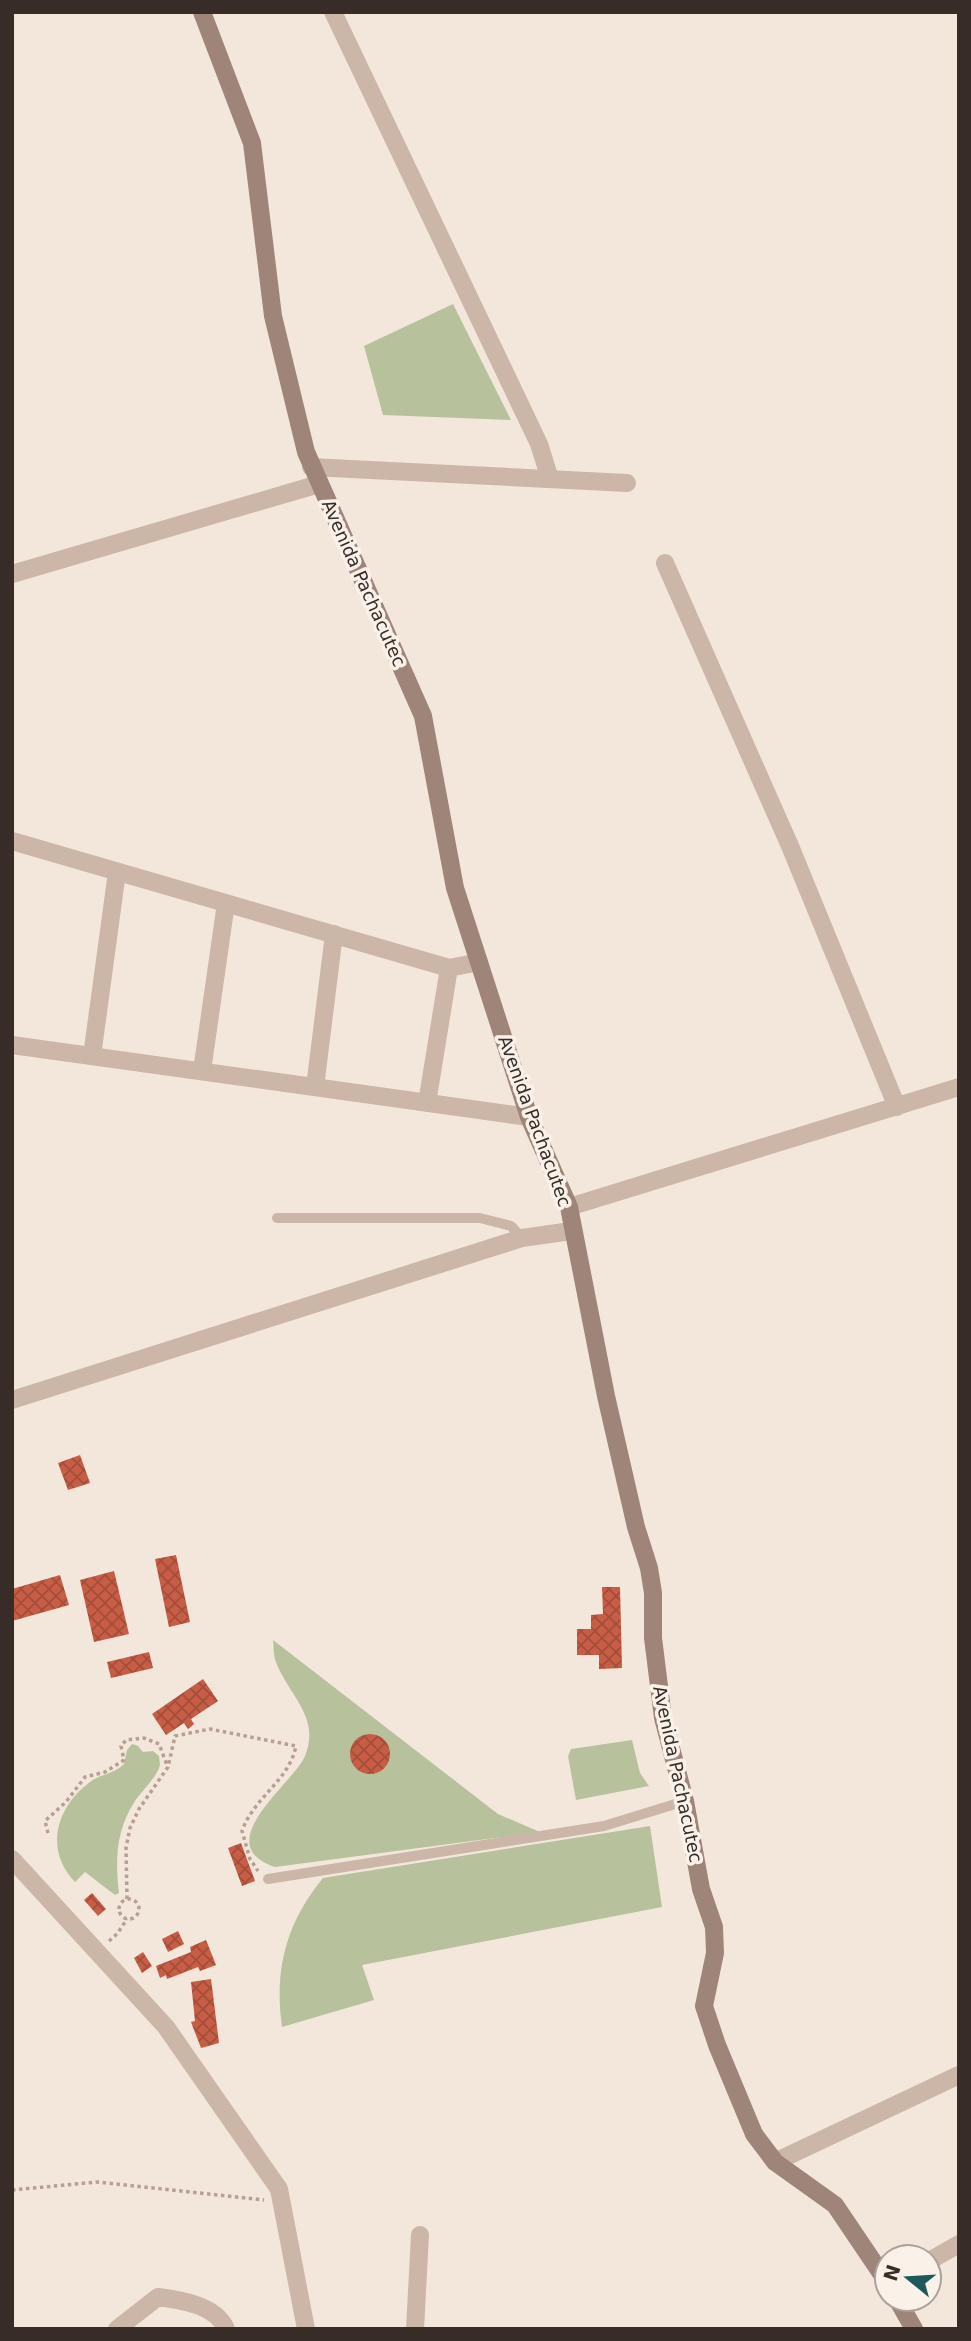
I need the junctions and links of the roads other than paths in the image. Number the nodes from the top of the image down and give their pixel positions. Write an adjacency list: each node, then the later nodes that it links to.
1 (202, 12): 3 (main road, Avenida Pachacutec)
2 (332, 12): 4 (street)
3 (315, 476): 4 (street); 7 (street); 12 (main road, Avenida Pachacutec)
4 (550, 479): 5 (street)
5 (627, 483)
6 (665, 563): 20 (street)
7 (12, 574)
8 (12, 841): 9 (street)
9 (117, 872): 10 (street); 15 (street)
10 (226, 903): 11 (street); 16 (street)
11 (334, 934): 13 (street); 17 (street)
12 (479, 962): 13 (street); 21 (main road, Avenida Pachacutec)
13 (449, 968): 19 (street)
14 (12, 1045): 15 (street)
15 (92, 1056): 16 (street)
16 (202, 1072): 17 (street)
17 (315, 1087): 19 (street)
18 (959, 1087): 20 (street)
19 (428, 1103): 21 (street)
20 (897, 1107): 22 (street)
21 (530, 1117): 22 (main road, Avenida Pachacutec)
22 (569, 1207): 24 (main road, Avenida Pachacutec)
23 (276, 1218): 25 (lane)
24 (571, 1231): 25 (street); 27 (main road, Avenida Pachacutec)
25 (523, 1238): 26 (street)
26 (12, 1400)
27 (685, 1801): 29 (lane); 31 (main road, Avenida Pachacutec)
28 (12, 1859): 39 (street)
29 (268, 1879)
30 (959, 2075): 31 (street)
31 (775, 2162): 35 (main road, Avenida Pachacutec)
32 (420, 2235): 40 (street)
33 (959, 2244): 34 (street)
34 (943, 2253)
35 (873, 2261)
36 (905, 2313): 41 (main road)
37 (117, 2329): 38 (street)
38 (226, 2329)
39 (306, 2329)
40 (415, 2329)
41 (914, 2329)

